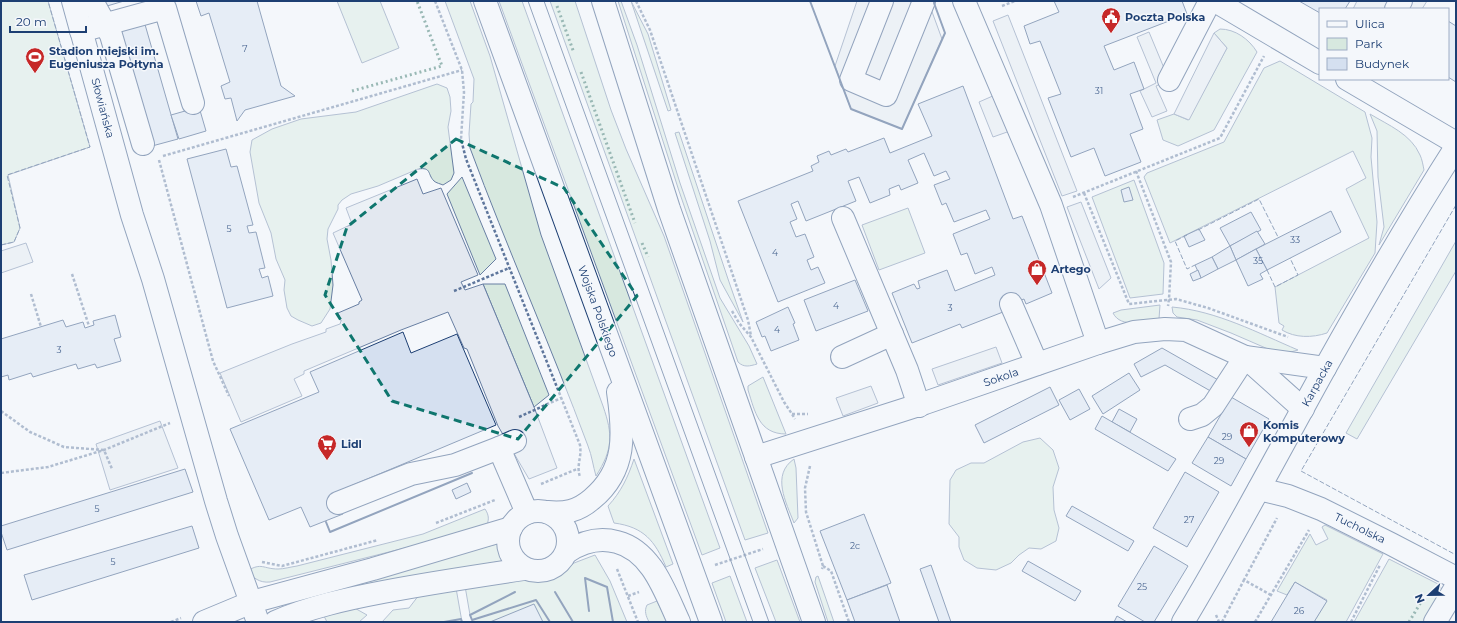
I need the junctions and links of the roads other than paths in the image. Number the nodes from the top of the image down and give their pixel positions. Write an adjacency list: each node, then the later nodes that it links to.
1 (73, 1): 12 (street, Słowiańska)
2 (92, 1): 11 (street)
3 (485, 1): 24 (street, Wojska Polskiego)
4 (603, 1): 32 (street)
5 (882, 1): 6 (street)
6 (924, 1)
7 (964, 1): 23 (street)
8 (1210, 1): 14 (street)
9 (1215, 1): 13 (street)
10 (163, 4): 11 (street); 16 (street)
11 (105, 24): 12 (street); 18 (street)
12 (81, 31): 41 (street, Słowiańska)
13 (1319, 62)
14 (1170, 80)
15 (1349, 80): 17 (street)
16 (193, 103)
17 (1456, 143)
18 (143, 144)
19 (1456, 147): 28 (street, Karpacka)
20 (843, 218): 22 (street)
21 (1010, 304): 27 (street)
22 (892, 334): 25 (street); 29 (street)
23 (1098, 343): 26 (street, Sokola); 27 (street, Sokola)
24 (612, 349): 35 (street); 45 (street, Wojska Polskiego)
25 (842, 357)
26 (1245, 357): 28 (street, Sokola); 30 (street, Sokola); 31 (street)
27 (1037, 364): 29 (street, Sokola)
28 (1325, 368): 30 (street, Karpacka)
29 (919, 406): 32 (street, Sokola)
30 (1303, 409): 33 (street, Karpacka)
31 (1190, 420)
32 (756, 457): 46 (street)
33 (1259, 488): 39 (street, Tucholska); 47 (street, Karpacka)
34 (338, 503): 35 (street)
35 (537, 512): 36 (street); 37 (street)
36 (511, 528): 38 (street); 41 (street)
37 (567, 552): 38 (street); 44 (street)
38 (524, 569): 43 (street)
39 (1456, 578)
40 (1456, 587): 48 (street)
41 (255, 612): 42 (street)
42 (204, 622)
43 (275, 622)
44 (679, 622)
45 (711, 622)
46 (814, 622)
47 (1183, 622)
48 (1435, 622)

